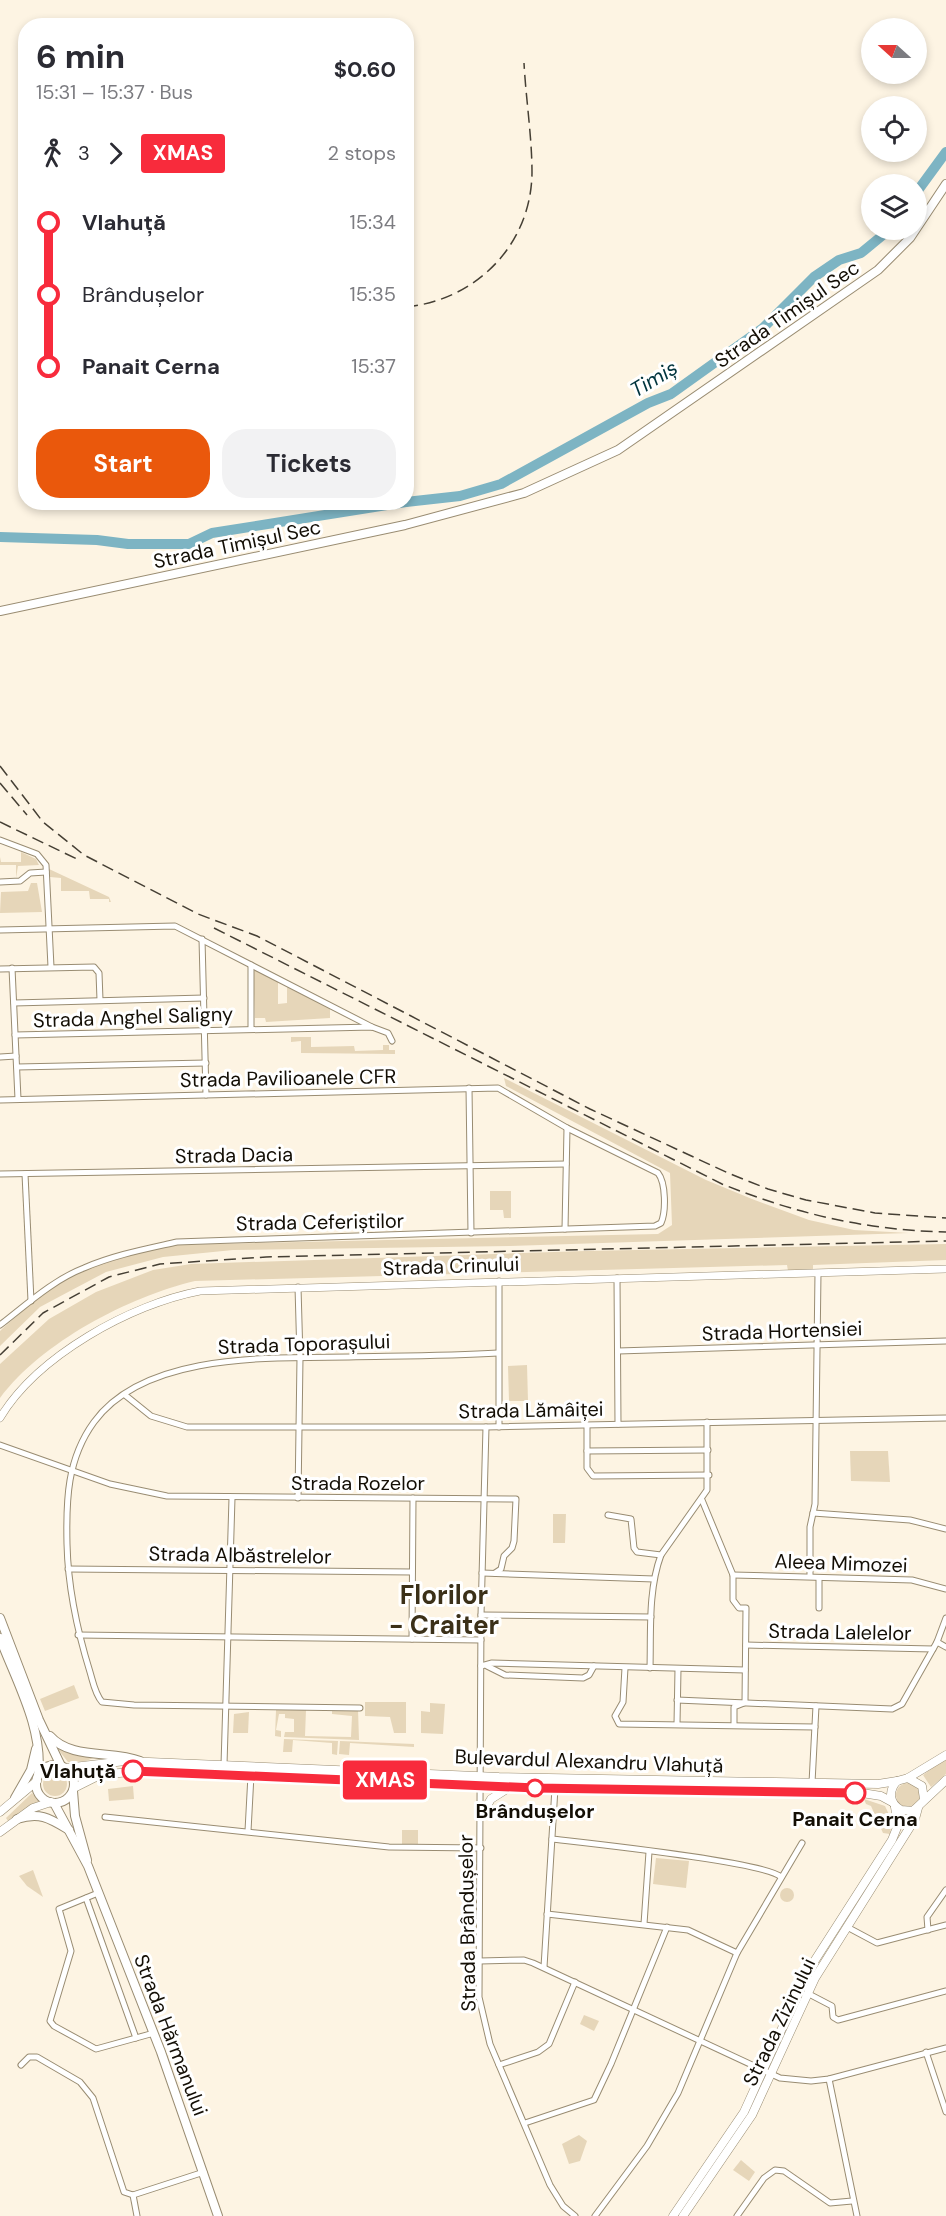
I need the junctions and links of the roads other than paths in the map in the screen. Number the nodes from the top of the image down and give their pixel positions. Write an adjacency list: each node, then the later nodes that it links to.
1 (946, 184): 2 (main road, Strada Timișul Sec)
2 (0, 611)
3 (0, 840): 4 (street)
4 (46, 869): 5 (street); 6 (street)
5 (0, 882)
6 (48, 928): 7 (street); 8 (street); 10 (street)
7 (0, 930)
8 (202, 939): 9 (street); 13 (street)
9 (251, 965): 16 (street); 17 (street, Strada Anghel Saligny)
10 (51, 967): 11 (street); 14 (street)
11 (12, 968): 12 (street); 15 (street)
12 (0, 969)
13 (204, 998): 14 (street); 18 (street)
14 (100, 1000): 15 (street)
15 (14, 1003): 19 (street)
16 (372, 1027): 17 (street, Strada Anghel Saligny); 20 (street)
17 (251, 1028): 18 (street, Strada Anghel Saligny)
18 (205, 1030): 19 (street, Strada Anghel Saligny); 23 (street)
19 (15, 1035): 21 (street)
20 (392, 1041)
21 (16, 1056): 22 (street); 24 (street)
22 (0, 1057)
23 (206, 1063): 24 (street); 26 (street)
24 (17, 1067): 27 (street)
25 (469, 1088): 26 (street, Strada Pavilioanele CFR); 29 (street, Strada Pavilioanele CFR); 31 (street)
26 (206, 1091): 27 (street, Strada Pavilioanele CFR)
27 (18, 1099): 28 (street, Strada Pavilioanele CFR)
28 (0, 1100)
29 (567, 1128): 30 (street); 34 (street, Strada Pavilioanele CFR)
30 (566, 1164): 31 (street, Strada Dacia); 35 (street)
31 (469, 1166): 33 (street, Strada Dacia); 36 (street)
32 (0, 1174): 33 (street, Strada Dacia)
33 (26, 1174): 42 (street)
34 (661, 1223): 35 (street, Strada Ceferiștilor)
35 (565, 1229): 36 (street, Strada Ceferiștilor)
36 (471, 1233): 42 (street, Strada Ceferiștilor)
37 (946, 1269): 38 (street, Strada Crinului)
38 (818, 1273): 39 (street, Strada Crinului); 45 (street)
39 (616, 1278): 40 (street, Strada Crinului); 46 (street)
40 (499, 1281): 41 (street, Strada Crinului); 47 (street)
41 (298, 1287): 48 (street); 50 (street, Strada Crinului)
42 (31, 1301): 43 (street, Strada Ceferiștilor)
43 (0, 1325)
44 (946, 1341): 45 (street, Strada Hortensiei)
45 (817, 1344): 46 (street, Strada Hortensiei); 52 (street)
46 (618, 1351): 54 (street)
47 (498, 1353): 48 (street, Strada Toporașului); 58 (street)
48 (300, 1358): 49 (street, Strada Toporașului); 56 (street)
49 (125, 1395): 56 (street, Strada Lămâiței); 62 (street, Strada Toporașului)
50 (0, 1418)
51 (946, 1418): 52 (street, Strada Lămâiței)
52 (816, 1420): 53 (street, Strada Lămâiței); 69 (street)
53 (708, 1422): 54 (street, Strada Lămâiței); 60 (street)
54 (618, 1424): 55 (street, Strada Lămâiței)
55 (587, 1425): 58 (street, Strada Lămâiței); 61 (street)
56 (299, 1427): 57 (street, Strada Lămâiței); 65 (street)
57 (486, 1427): 58 (street, Strada Lămâiței); 67 (street, Strada Brândușelor)
58 (499, 1427)
59 (0, 1445): 62 (street, Strada Rozelor)
60 (708, 1450): 61 (street); 63 (street)
61 (587, 1451): 63 (street)
62 (72, 1470): 64 (street, Strada Rozelor); 73 (street, Strada Toporașului)
63 (709, 1475): 68 (street)
64 (232, 1498): 65 (street, Strada Rozelor); 74 (street)
65 (298, 1498): 66 (street, Strada Rozelor)
66 (413, 1498): 67 (street, Strada Rozelor); 75 (street)
67 (484, 1499): 76 (street, Strada Brândușelor); 77 (street, Strada Rozelor)
68 (702, 1500): 72 (street); 78 (street)
69 (813, 1513): 71 (street); 79 (street)
70 (609, 1515): 72 (street)
71 (946, 1529)
72 (661, 1555): 80 (street)
73 (68, 1569): 74 (street, Strada Albăstrelelor); 88 (street, Strada Toporașului)
74 (231, 1571): 75 (street, Strada Albăstrelelor); 89 (street)
75 (412, 1572): 91 (street)
76 (483, 1573): 77 (street); 84 (street, Strada Brândușelor)
77 (495, 1573): 80 (street)
78 (733, 1575): 79 (street, Aleea Mimozei); 94 (street, Strada Lalelelor)
79 (810, 1576): 81 (street, Aleea Mimozei)
80 (654, 1579): 85 (street)
81 (819, 1579): 82 (street, Aleea Mimozei); 83 (street)
82 (946, 1590)
83 (819, 1608)
84 (481, 1615): 85 (street); 92 (street, Strada Brândușelor)
85 (651, 1617): 100 (street)
86 (0, 1618): 111 (main road)
87 (946, 1618): 93 (street)
88 (78, 1635): 89 (street); 105 (street, Strada Toporașului)
89 (230, 1637): 91 (street); 105 (street)
90 (0, 1638): 112 (main road)
91 (412, 1639): 92 (street)
92 (481, 1640): 97 (street, Strada Brândușelor)
93 (937, 1642): 95 (street); 96 (street)
94 (746, 1645): 96 (street, Strada Lalelelor); 102 (street, Strada Lalelelor)
95 (946, 1647)
96 (933, 1649): 106 (street)
97 (484, 1666): 98 (street); 98 (street); 118 (street, Strada Brândușelor)
98 (594, 1666): 99 (street)
99 (625, 1668): 100 (street); 108 (street)
100 (650, 1668): 101 (street)
101 (678, 1669): 102 (street); 103 (street)
102 (745, 1670): 104 (street, Strada Lalelelor)
103 (677, 1700): 104 (street); 108 (street)
104 (745, 1702): 106 (street); 109 (street)
105 (228, 1706): 107 (street); 115 (street)
106 (816, 1706): 110 (street)
107 (360, 1708)
108 (677, 1724): 109 (street)
109 (734, 1725): 110 (street)
110 (815, 1727): 123 (street)
111 (43, 1728): 114 (main road); 116 (main road)
112 (38, 1743): 120 (main road); 128 (main road)
113 (946, 1755): 119 (main road)
114 (140, 1761): 115 (main road, Bulevardul Alexandru Vlahuță); 116 (main road, Bulevardul Alexandru Vlahuță)
115 (224, 1765): 118 (main road, Bulevardul Alexandru Vlahuță)
116 (63, 1767): 120 (main road); 127 (main road)
117 (251, 1775): 124 (main road, Bulevardul Alexandru Vlahuță); 127 (main road, Bulevardul Alexandru Vlahuță); 138 (street)
118 (480, 1776): 123 (main road, Bulevardul Alexandru Vlahuță); 124 (street, Strada Brândușelor)
119 (908, 1778): 122 (main road); 129 (main road)
120 (38, 1779): 128 (main road); 130 (main road)
121 (946, 1780): 129 (main road)
122 (897, 1781): 123 (main road, Bulevardul Alexandru Vlahuță); 131 (main road)
123 (812, 1783)
124 (481, 1785): 125 (main road, Bulevardul Alexandru Vlahuță); 134 (street, Strada Brândușelor)
125 (510, 1787): 126 (main road, Bulevardul Alexandru Vlahuță); 134 (main road)
126 (555, 1788): 131 (main road, Bulevardul Alexandru Vlahuță); 140 (street)
127 (73, 1790): 130 (main road); 144 (main road, Strada Hărmanului)
128 (15, 1798): 133 (main road)
129 (924, 1799): 132 (main road)
130 (53, 1803): 136 (main road); 137 (main road, Strada Hărmanului)
131 (894, 1804): 132 (main road); 169 (main road, Strada Zizinului)
132 (918, 1808): 153 (main road, Strada Zizinului)
133 (0, 1812)
134 (481, 1816): 142 (street, Strada Brândușelor)
135 (105, 1817): 138 (street)
136 (17, 1819): 137 (main road); 139 (main road)
137 (69, 1830): 144 (main road, Strada Hărmanului)
138 (248, 1831): 142 (street)
139 (0, 1832)
140 (552, 1839): 143 (street); 149 (street)
141 (802, 1844): 145 (street)
142 (481, 1848): 156 (street, Strada Brândușelor)
143 (649, 1852): 145 (street); 150 (street)
144 (88, 1866): 147 (main road, Strada Hărmanului)
145 (781, 1877): 155 (street)
146 (946, 1890): 154 (street)
147 (98, 1893): 148 (street); 162 (main road, Strada Hărmanului)
148 (86, 1898): 163 (street); 163 (street)
149 (547, 1914): 150 (street); 157 (street)
150 (644, 1924): 152 (street)
151 (946, 1925): 154 (street)
152 (667, 1927): 155 (street); 161 (street)
153 (847, 1927): 154 (street); 160 (main road, Strada Zizinului)
154 (928, 1930)
155 (737, 1953): 164 (street)
156 (480, 1961): 157 (street); 168 (street, Strada Brândușelor)
157 (544, 1967): 158 (street)
158 (574, 1982): 161 (street); 168 (street)
159 (946, 1991): 160 (street)
160 (807, 1993): 169 (main road, Strada Zizinului)
161 (634, 2010): 164 (street); 172 (street)
162 (154, 2033): 163 (street); 173 (main road, Strada Hărmanului)
163 (136, 2038)
164 (701, 2041): 169 (street); 179 (street)
165 (946, 2048): 166 (street)
166 (926, 2052): 170 (street); 171 (street)
167 (21, 2065): 174 (street)
168 (499, 2065): 172 (street, Strada Brândușelor)
169 (767, 2073): 170 (street); 180 (main road, Strada Zizinului); 181 (main road, Strada Zizinului)
170 (829, 2079): 175 (street)
171 (946, 2112)
172 (525, 2123): 178 (street, Strada Brândușelor)
173 (204, 2172): 174 (street); 177 (main road, Strada Hărmanului)
174 (134, 2195): 176 (street)
175 (852, 2201): 182 (street); 183 (street)
176 (137, 2216)
177 (219, 2216)
178 (575, 2216)
179 (595, 2216)
180 (673, 2216)
181 (683, 2216)
182 (737, 2216)
183 (857, 2216)

